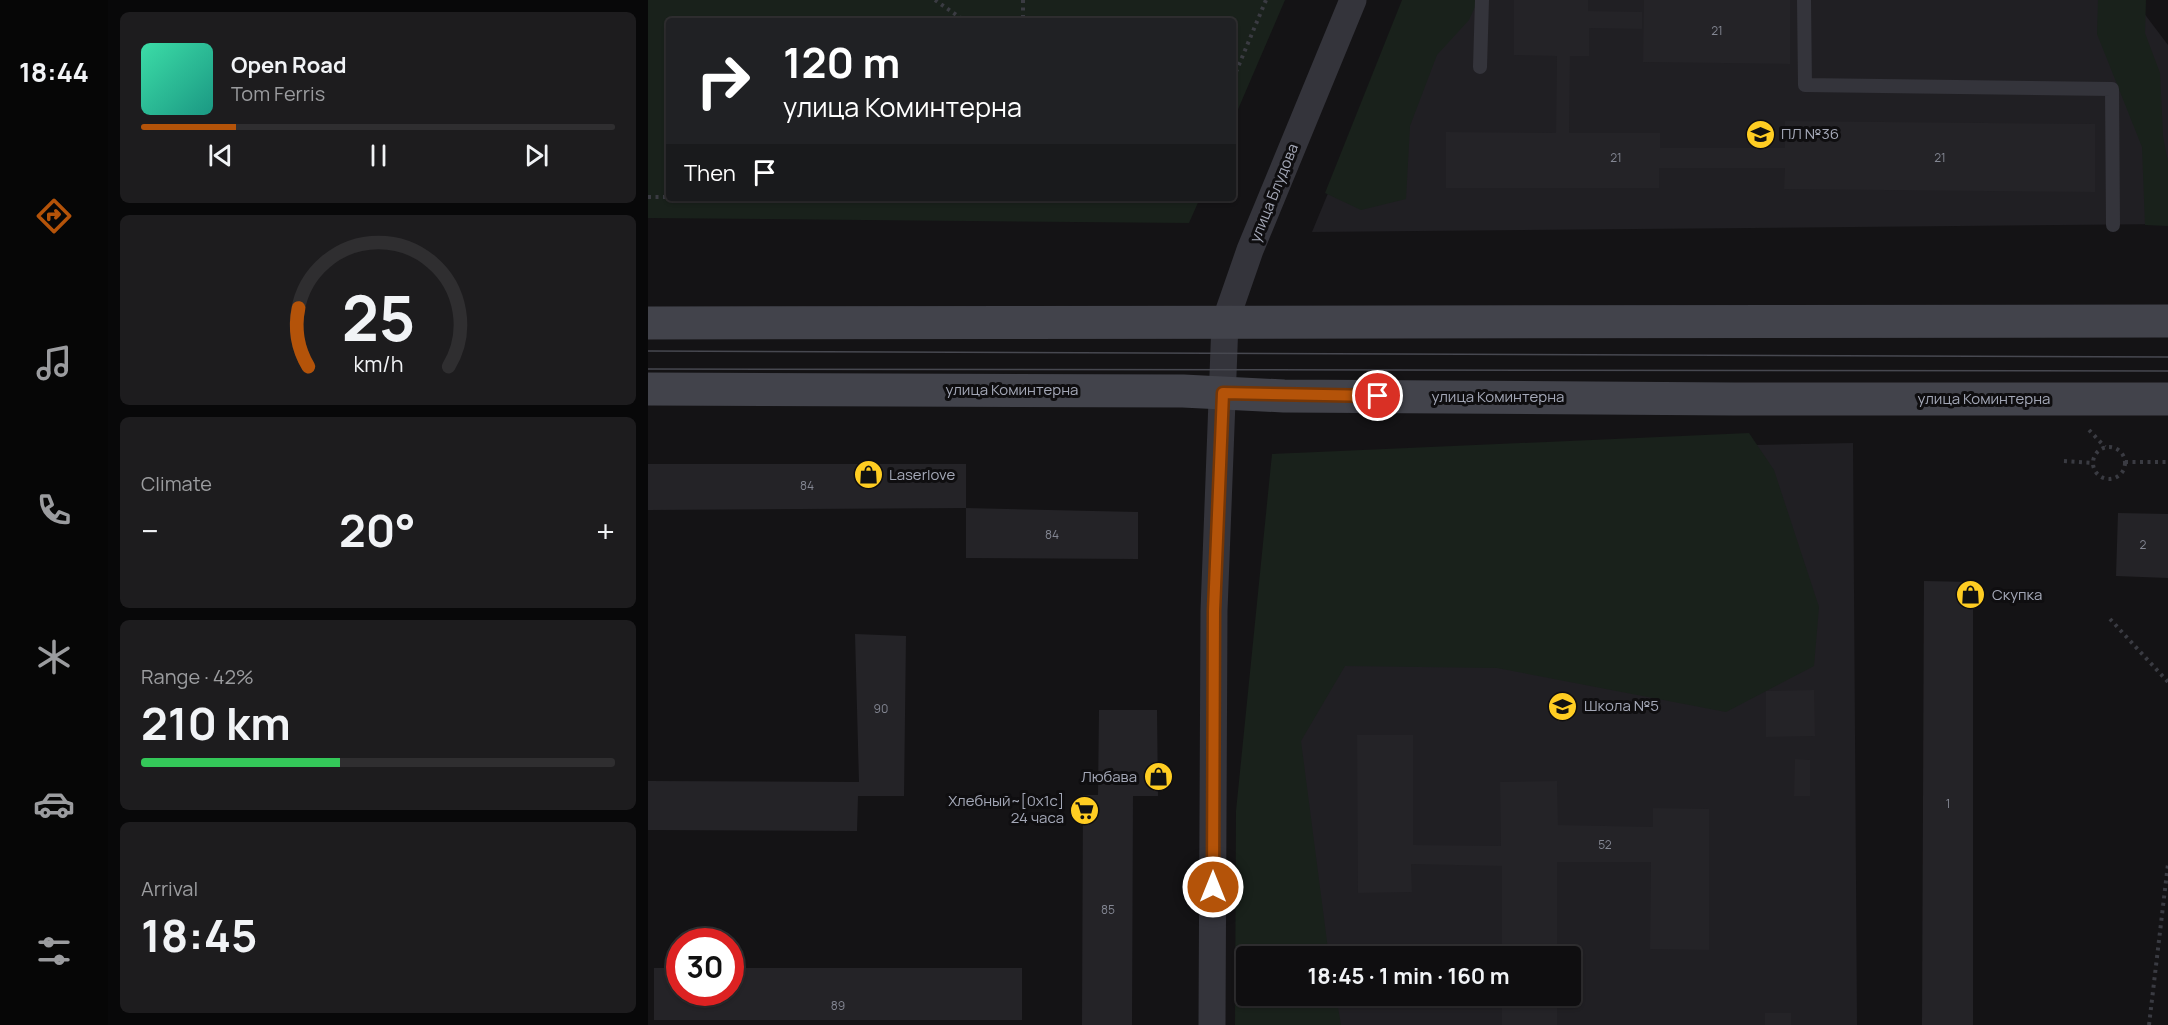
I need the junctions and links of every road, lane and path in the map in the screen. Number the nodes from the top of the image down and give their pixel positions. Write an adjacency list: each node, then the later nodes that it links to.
1 (935, 0): 7 (path)
2 (1023, 0): 8 (path)
3 (1266, 0): 10 (path)
4 (1353, 0): 15 (street, улица Блудова)
5 (1482, 0): 9 (lane)
6 (1804, 0): 13 (lane)
7 (961, 18)
8 (1023, 18)
9 (1480, 67)
10 (1236, 72)
11 (648, 197): 12 (path)
12 (666, 197)
13 (2113, 225)
14 (2168, 321): 15 (street)
15 (1225, 322): 16 (street); 18 (street, улица Блудова)
16 (648, 323)
17 (648, 389): 18 (street, улица Коминтерна)
18 (1223, 393): 19 (street, улица Коминтерна); 29 (street, улица Блудова)
19 (2168, 399)
20 (2086, 426): 21 (path)
21 (2105, 447): 23 (path); 25 (path)
22 (2064, 462): 25 (path)
23 (2125, 462): 24 (path); 25 (path)
24 (2168, 462)
25 (2093, 463)
26 (2110, 619): 27 (path)
27 (2168, 682)
28 (2168, 864): 30 (path)
29 (1212, 1025)
30 (2149, 1025)

